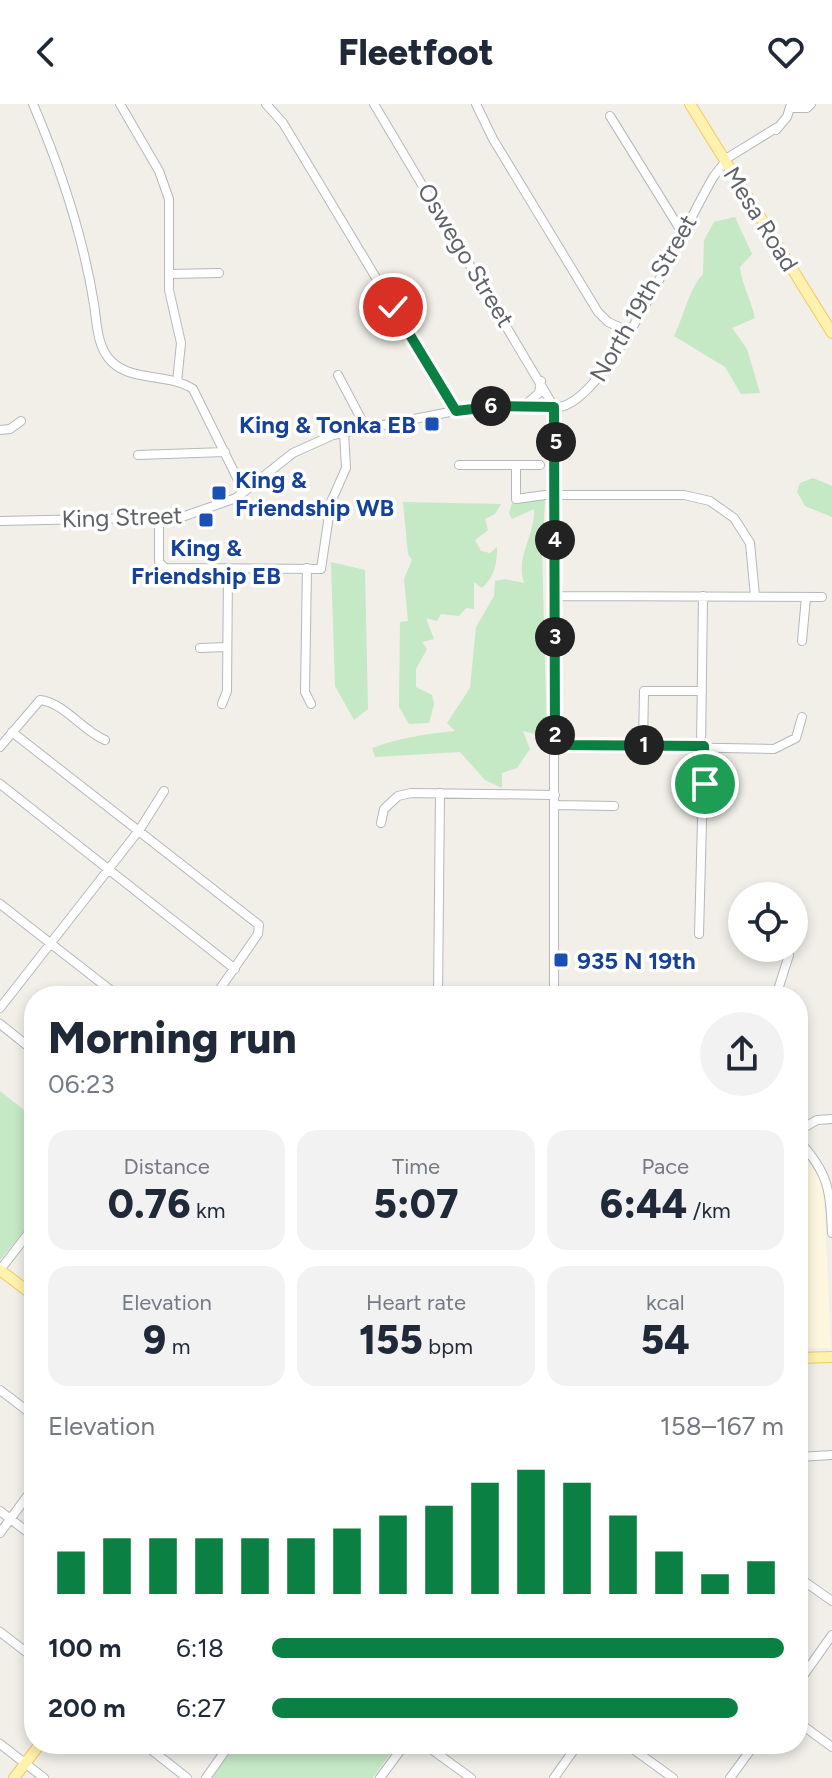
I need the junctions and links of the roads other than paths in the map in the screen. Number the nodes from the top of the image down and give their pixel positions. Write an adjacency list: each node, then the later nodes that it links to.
1 (33, 104): 18 (street)
2 (120, 104): 13 (street)
3 (266, 104): 21 (street)
4 (374, 104): 17 (street, Oswego Street)
5 (476, 104): 14 (street)
6 (690, 104): 10 (main road, Mesa Road)
7 (811, 104): 8 (street)
8 (791, 106): 10 (street)
9 (610, 116): 11 (street)
10 (725, 161): 11 (street, North 19th Street); 15 (main road, Mesa Road)
11 (683, 234): 14 (street, North 19th Street)
12 (219, 273): 13 (street)
13 (169, 274): 18 (street)
14 (628, 331): 20 (street, North 19th Street)
15 (832, 333)
16 (338, 375): 23 (street)
17 (541, 380): 19 (street); 20 (street, Oswego Street)
18 (177, 382): 26 (street)
19 (523, 406): 20 (street, King Street); 21 (street, King Street)
20 (554, 407): 32 (street)
21 (456, 411): 23 (street, King Street)
22 (21, 421): 24 (street)
23 (366, 428): 25 (street, King Street)
24 (0, 430)
25 (344, 433): 31 (street, King Street); 35 (street)
26 (225, 452): 27 (street); 31 (street)
27 (138, 455)
28 (459, 465): 29 (street)
29 (516, 465): 30 (street); 32 (street)
30 (540, 465)
31 (244, 492): 33 (street, King Street)
32 (555, 495): 37 (street); 39 (street)
33 (159, 518): 34 (street, King Street); 36 (street)
34 (0, 521)
35 (307, 568): 36 (street); 47 (street)
36 (228, 569): 43 (street)
37 (556, 596): 38 (street); 51 (street)
38 (703, 596): 39 (street); 45 (street)
39 (755, 596): 40 (street)
40 (806, 597): 41 (street); 42 (street)
41 (822, 597)
42 (802, 641)
43 (227, 647): 44 (street); 46 (street)
44 (200, 648)
45 (702, 691): 52 (street); 53 (street)
46 (222, 704)
47 (311, 704)
48 (802, 717): 53 (street)
49 (12, 732): 50 (street); 54 (street); 61 (street)
50 (105, 740)
51 (555, 745): 52 (street); 58 (street)
52 (643, 745): 53 (street)
53 (702, 746): 64 (street)
54 (0, 747)
55 (0, 784): 62 (street)
56 (164, 791): 61 (street)
57 (440, 793): 58 (street); 60 (street); 70 (street)
58 (555, 800): 59 (street); 71 (street)
59 (614, 806)
60 (381, 823)
61 (140, 829): 62 (street); 67 (street)
62 (109, 868): 65 (street); 67 (street)
63 (0, 904): 65 (street)
64 (699, 934)
65 (51, 943): 68 (street); 73 (street)
66 (787, 962): 72 (street)
67 (235, 969): 69 (street)
68 (105, 986)
69 (222, 986)
70 (438, 986)
71 (554, 986)
72 (779, 986)
73 (0, 1008)
74 (0, 1024): 75 (street)
75 (24, 1043)
76 (832, 1119): 77 (street)
77 (808, 1126)
78 (808, 1151): 79 (street)
79 (831, 1189): 80 (street)
80 (832, 1233)
81 (24, 1239): 82 (street)
82 (0, 1270): 83 (main road)
83 (24, 1288)
84 (832, 1357): 85 (main road)
85 (808, 1358)
86 (0, 1390): 87 (street)
87 (24, 1408)
88 (832, 1455): 89 (street)
89 (808, 1456)
90 (24, 1500): 92 (street)
91 (0, 1511): 92 (street)
92 (10, 1519): 93 (street); 94 (street)
93 (24, 1530)
94 (0, 1533)
95 (808, 1584): 96 (street)
96 (832, 1601)
97 (0, 1632): 99 (street)
98 (832, 1635): 100 (street)
99 (24, 1650)
100 (808, 1669)
101 (808, 1729): 103 (street)
102 (0, 1744): 112 (street)
103 (832, 1747)
104 (32, 1754): 112 (main road)
105 (157, 1754): 115 (street)
106 (223, 1754): 116 (street)
107 (398, 1754): 117 (street)
108 (438, 1754): 118 (street)
109 (571, 1754): 119 (street)
110 (640, 1754): 120 (street)
111 (748, 1754): 121 (street)
112 (25, 1764): 113 (main road); 114 (street)
113 (14, 1778)
114 (44, 1778)
115 (187, 1778)
116 (206, 1778)
117 (380, 1778)
118 (471, 1778)
119 (554, 1778)
120 (673, 1778)
121 (730, 1778)

